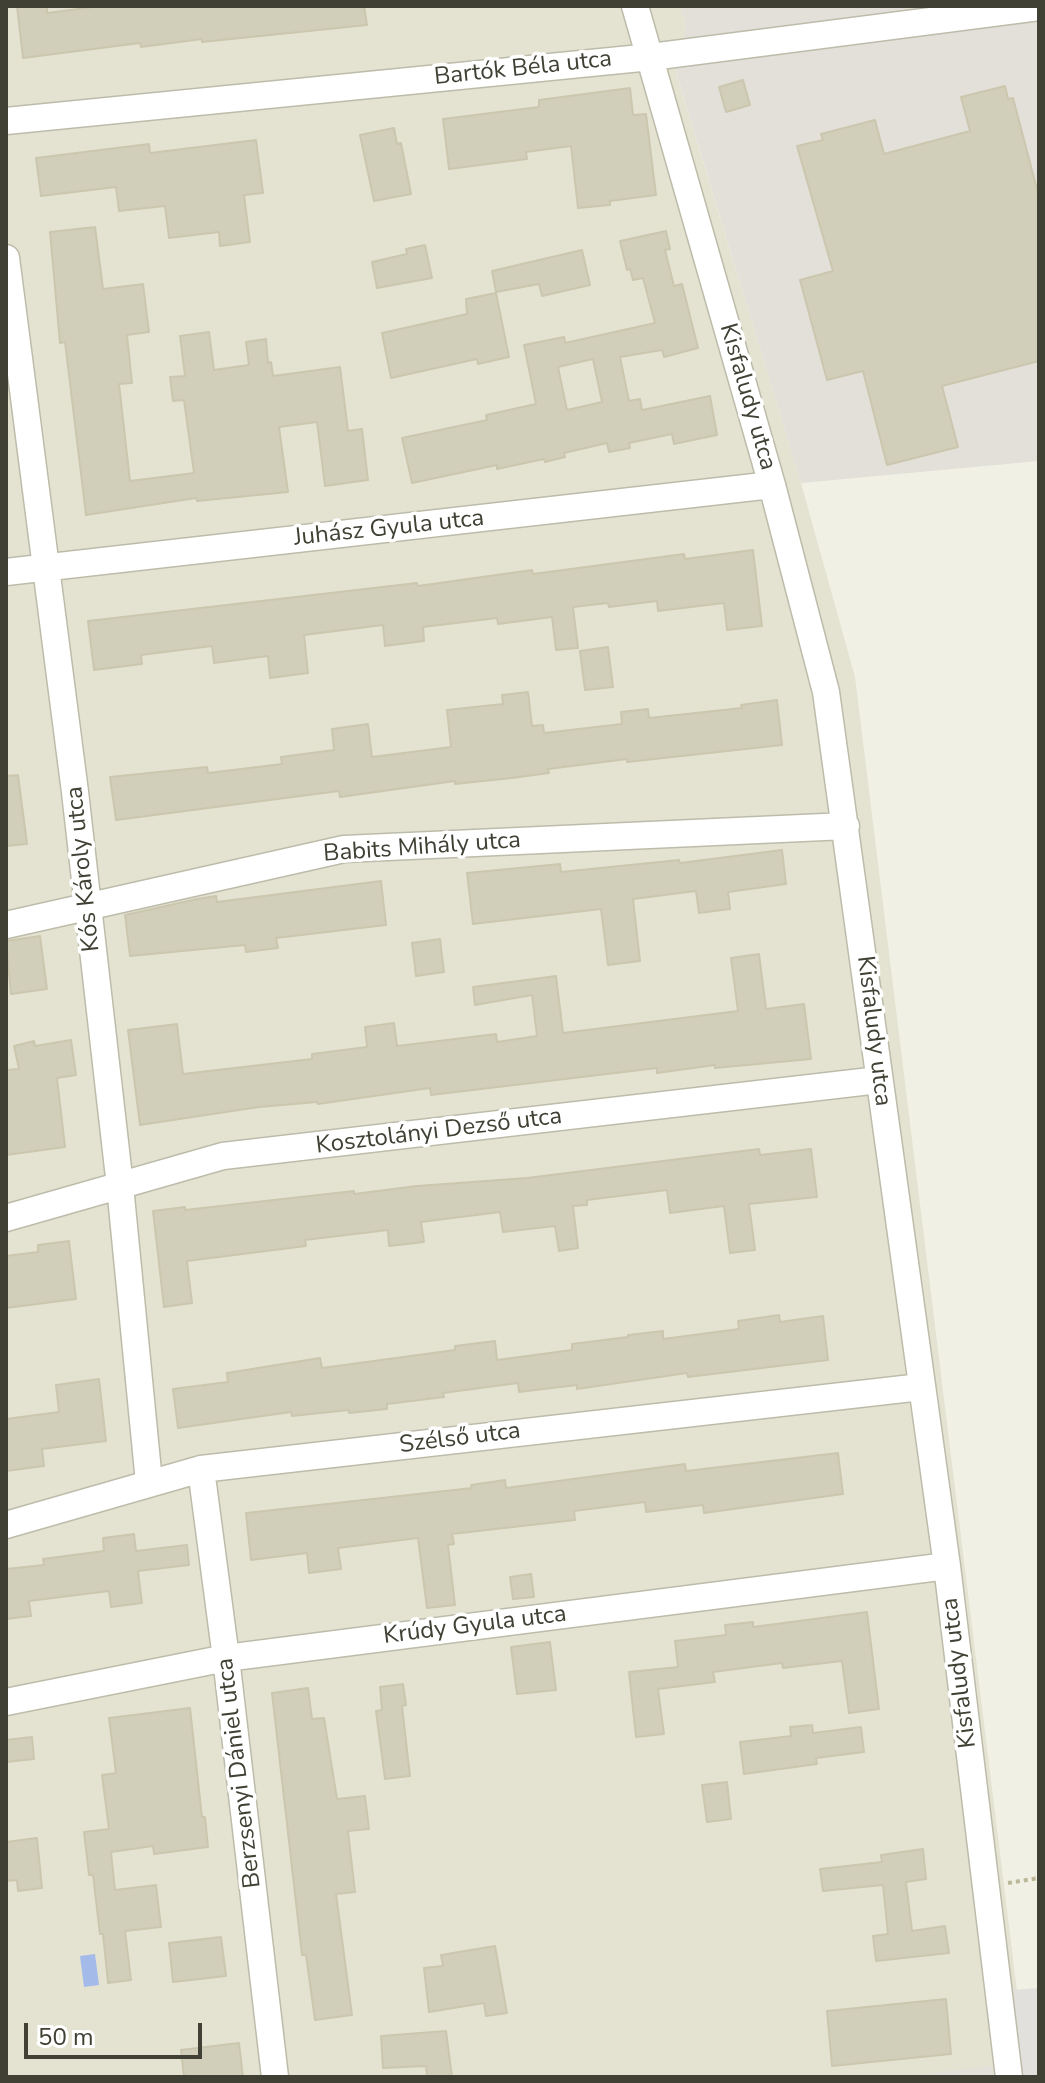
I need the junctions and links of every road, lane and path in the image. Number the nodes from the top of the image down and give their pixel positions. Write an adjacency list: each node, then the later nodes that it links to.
1 (635, 6): 3 (street, Kisfaludy utca)
2 (1039, 7): 3 (street, Bartók Béla utca)
3 (651, 57): 4 (street, Bartók Béla utca); 6 (street, Kisfaludy utca)
4 (6, 121)
5 (6, 258): 7 (street, Kós Károly utca)
6 (772, 485): 7 (street, Juhász Gyula utca); 9 (street, Kisfaludy utca)
7 (46, 567): 8 (street, Juhász Gyula utca); 10 (street, Kós Károly utca)
8 (6, 572)
9 (846, 826): 10 (street, Babits Mihály utca); 12 (street, Kisfaludy utca)
10 (88, 906): 11 (street, Babits Mihály utca); 13 (street, Kós Károly utca)
11 (6, 925)
12 (879, 1080): 13 (street, Kosztolányi Dezső utca); 15 (street, Kisfaludy utca)
13 (120, 1186): 14 (street, Kosztolányi Dezső utca); 17 (street, Kós Károly utca)
14 (6, 1218)
15 (921, 1387): 16 (street, Szélső utca); 19 (street, Kisfaludy utca)
16 (201, 1469): 17 (street, Szélső utca); 20 (street, Berzsenyi Dániel utca)
17 (149, 1482): 18 (street, Szélső utca)
18 (6, 1525)
19 (947, 1566): 20 (street, Krúdy Gyula utca); 23 (street, Kisfaludy utca)
20 (226, 1658): 21 (street, Krúdy Gyula utca); 22 (street, Berzsenyi Dániel utca)
21 (6, 1702)
22 (275, 2077)
23 (1009, 2077)

